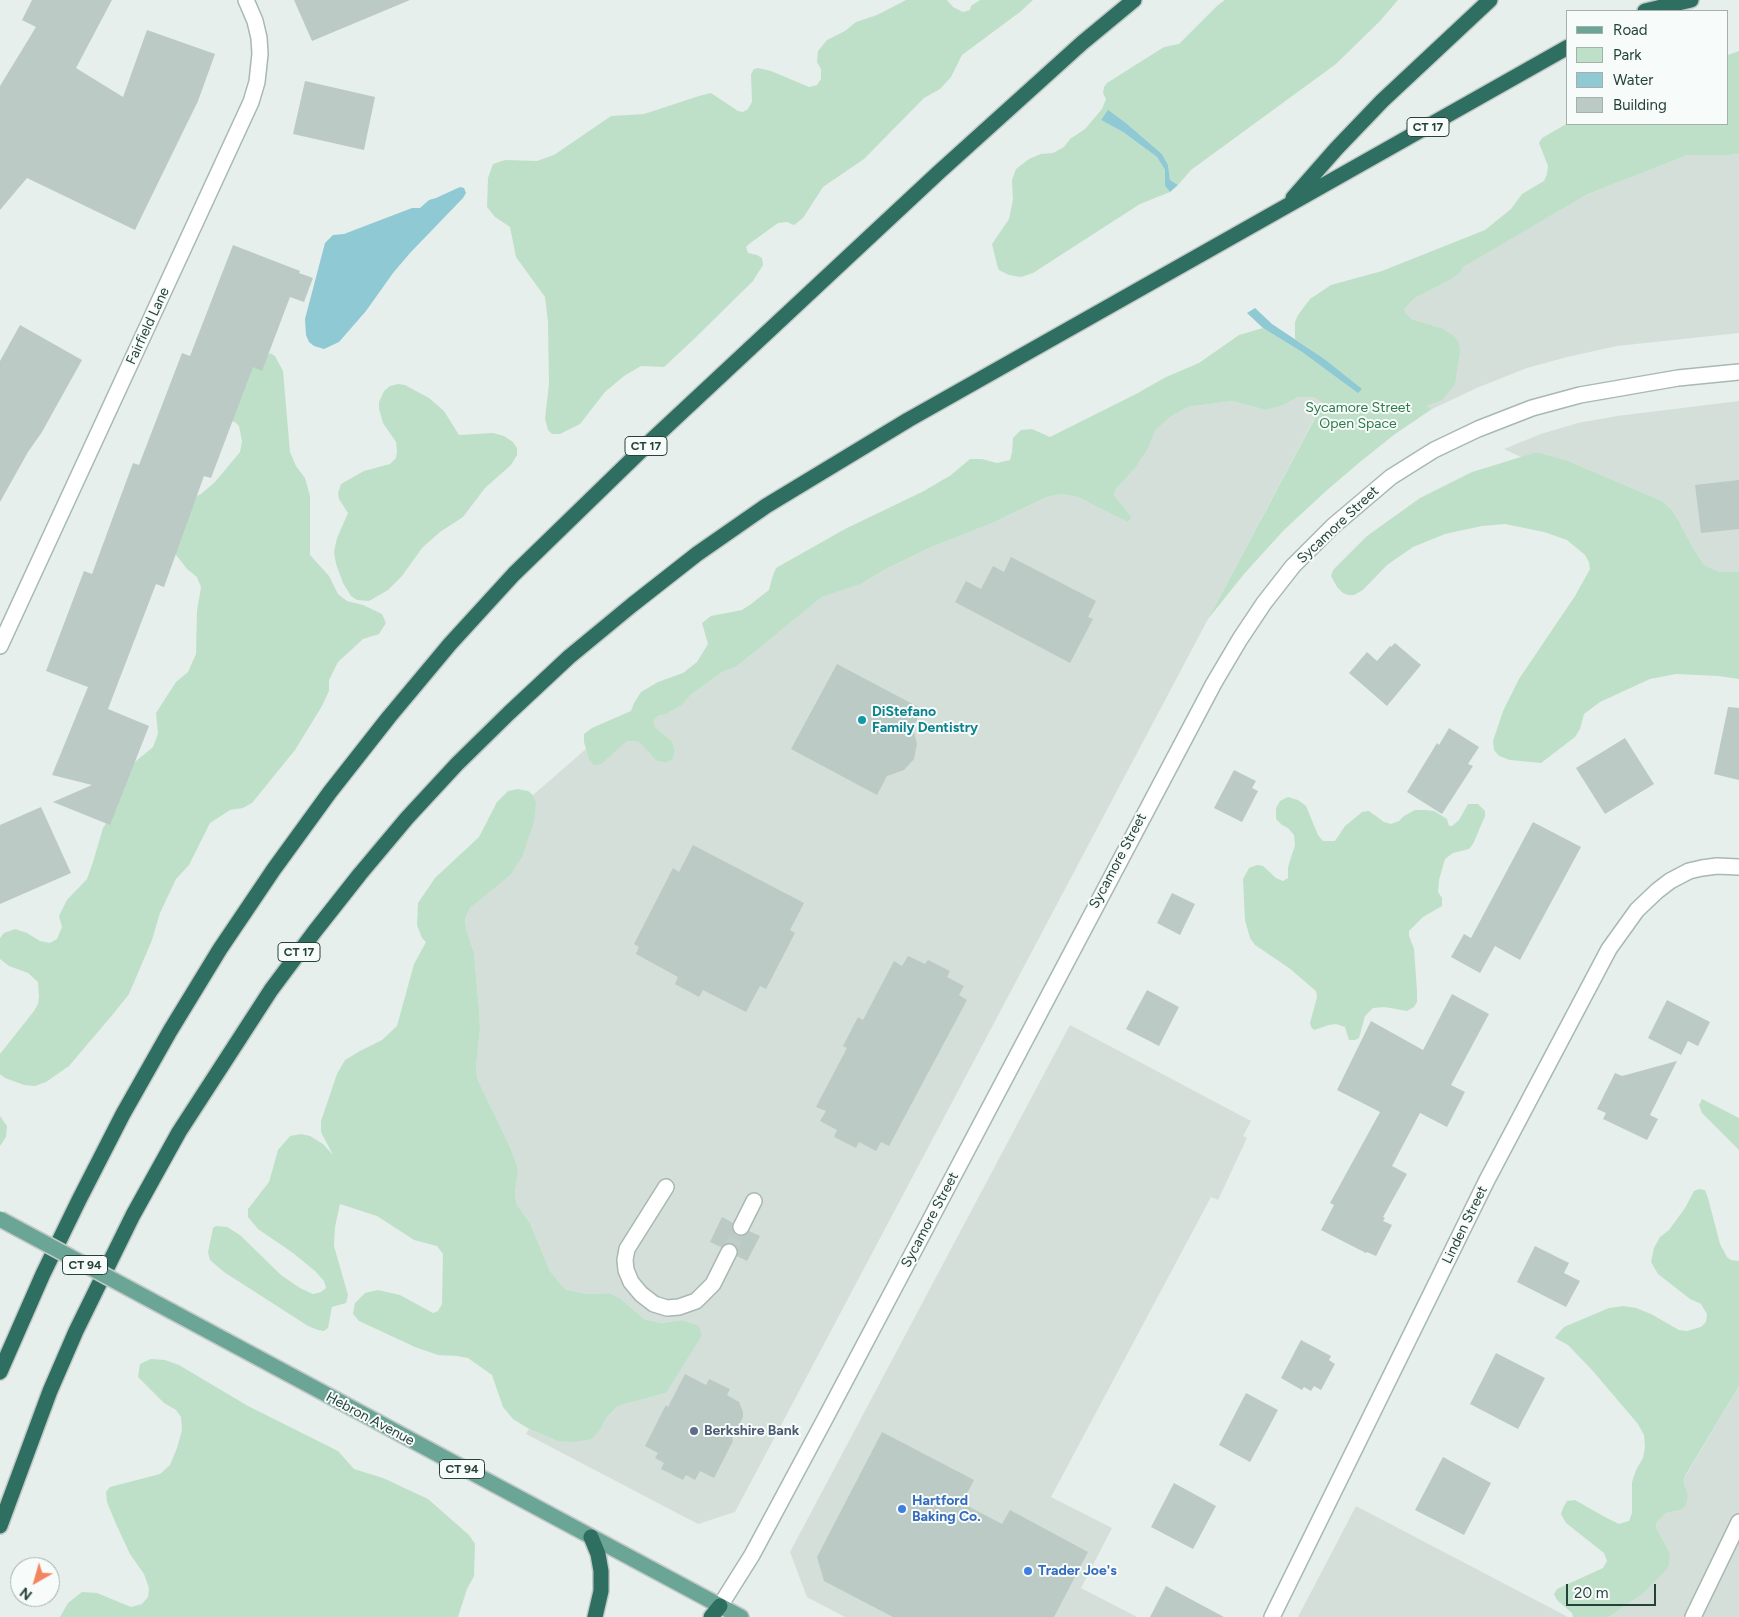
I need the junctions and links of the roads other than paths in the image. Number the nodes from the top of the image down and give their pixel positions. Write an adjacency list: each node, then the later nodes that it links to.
1 (246, 0): 13 (street, Fairfield Lane)
2 (1120, 0): 9 (highway)
3 (1134, 0): 9 (highway, CT 17)
4 (1490, 0): 11 (highway)
5 (1652, 0): 7 (highway)
6 (1691, 0): 8 (highway)
7 (1634, 10)
8 (1649, 10)
9 (1085, 40): 20 (highway, CT 17)
10 (1566, 49): 11 (highway, CT 17)
11 (1288, 206): 22 (highway, CT 17)
12 (1739, 372): 24 (street, Sycamore Street)
13 (0, 646)
14 (1739, 866): 27 (street, Linden Street)
15 (666, 1187): 19 (street)
16 (754, 1202): 18 (street)
17 (0, 1219): 23 (main road, Hebron Avenue / CT 94, bridge)
18 (741, 1227)
19 (729, 1252)
20 (0, 1372)
21 (1739, 1522): 28 (street)
22 (0, 1526)
23 (591, 1537): 24 (main road, Hebron Avenue / CT 94); 25 (highway)
24 (716, 1611): 26 (main road, Hebron Avenue)
25 (595, 1617)
26 (741, 1617)
27 (1272, 1617)
28 (1693, 1617)

